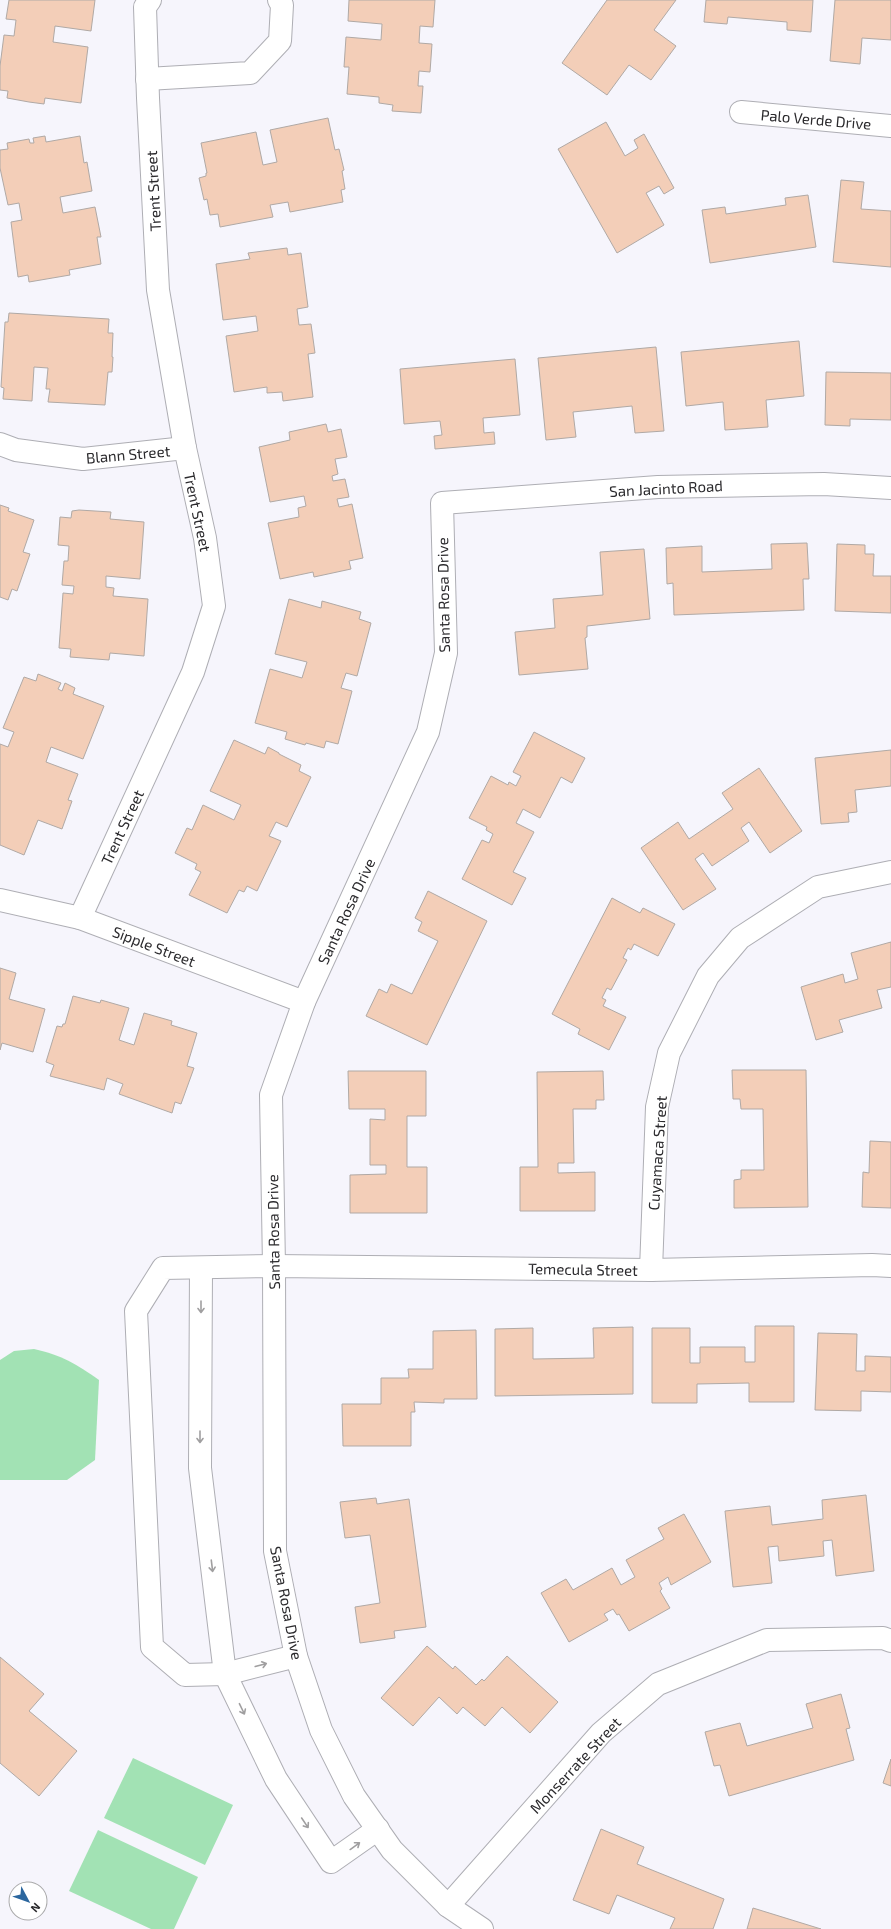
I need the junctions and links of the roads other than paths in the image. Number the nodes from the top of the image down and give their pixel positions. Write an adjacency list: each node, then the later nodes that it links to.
1 (150, 0): 3 (street, Trent Street)
2 (279, 0): 3 (street)
3 (147, 80): 7 (street, Trent Street)
4 (741, 112): 5 (street, Palo Verde Drive)
5 (891, 126)
6 (0, 444): 7 (street, Blann Street)
7 (185, 448): 12 (street, Trent Street)
8 (891, 488): 9 (street, San Jacinto Road)
9 (442, 503): 13 (street, Santa Rosa Drive)
10 (891, 872): 17 (street, Cuyamaca Street)
11 (0, 900): 12 (street, Sipple Street)
12 (80, 918): 13 (street, Sipple Street)
13 (304, 1002): 14 (street, Santa Rosa Drive)
14 (274, 1266): 16 (street, Temecula Street); 17 (street, Temecula Street); 19 (street, Santa Rosa Drive)
15 (891, 1266): 17 (street, Temecula Street)
16 (201, 1268): 20 (street, one-way to 20); 20 (street, Temecula Street)
17 (651, 1270)
18 (891, 1641): 22 (street, Monserrate Street)
19 (296, 1656): 20 (street, one-way to 19); 21 (street, Santa Rosa Drive)
20 (225, 1674): 21 (street, one-way to 21)
21 (378, 1829): 22 (street, Santa Rosa Drive)
22 (448, 1906): 23 (street, Santa Rosa Drive)
23 (482, 1929)

